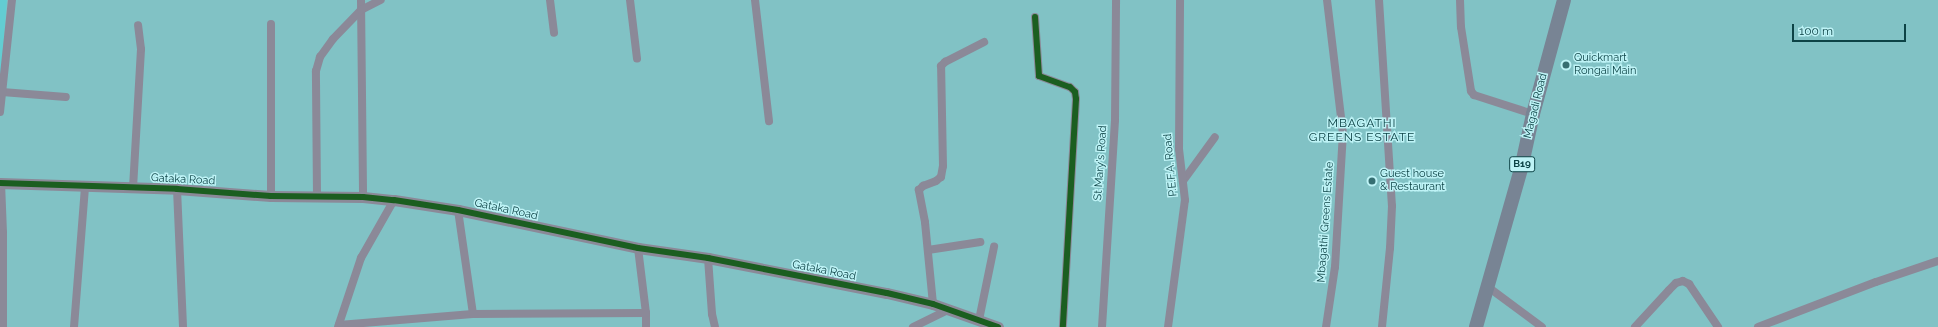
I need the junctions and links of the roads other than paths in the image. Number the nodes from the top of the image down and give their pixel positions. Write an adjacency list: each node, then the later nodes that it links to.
1 (12, 0): 20 (street)
2 (361, 0): 13 (street)
3 (381, 0): 13 (street)
4 (550, 0): 17 (street)
5 (630, 0): 19 (street)
6 (755, 0): 24 (street)
7 (1116, 0): 60 (street, St Mary's Road)
8 (1180, 0): 26 (street, P.E.F.A. Road)
9 (1327, 0): 62 (street, Mbagathi Greens Estate)
10 (1379, 0): 63 (street)
11 (1460, 0): 23 (street)
12 (1564, 0): 23 (highway, Magadi Road / B19)
13 (361, 10): 32 (street); 33 (street)
14 (1035, 17): 59 (street)
15 (271, 24): 31 (street)
16 (138, 25): 29 (street)
17 (554, 32)
18 (984, 42): 40 (street)
19 (637, 59)
20 (2, 92): 21 (street); 22 (street)
21 (66, 98)
22 (0, 112)
23 (1533, 114): 43 (highway, Magadi Road / B19)
24 (769, 121)
25 (1215, 137): 26 (street)
26 (1183, 181): 61 (street, P.E.F.A. Road)
27 (0, 183): 28 (street, Gataka Road); 36 (street)
28 (85, 186): 29 (street, Gataka Road); 53 (street)
29 (133, 188): 30 (street, Gataka Road)
30 (177, 189): 31 (street, Gataka Road); 54 (street)
31 (271, 196): 32 (street, Gataka Road)
32 (317, 196): 33 (street, Gataka Road)
33 (363, 197): 34 (street, Gataka Road)
34 (394, 200): 35 (street, Gataka Road); 50 (street)
35 (458, 210): 39 (street, Gataka Road); 48 (street)
36 (2, 233): 44 (street)
37 (980, 242): 40 (street)
38 (994, 247): 49 (street)
39 (638, 248): 41 (street, Gataka Road); 47 (street)
40 (928, 250): 45 (street)
41 (708, 258): 45 (street, Gataka Road); 56 (street)
42 (1938, 261): 67 (street)
43 (1488, 287): 64 (highway, Magadi Road / B19); 65 (street)
44 (1, 301): 52 (street)
45 (934, 304): 46 (street, Gataka Road)
46 (948, 310): 49 (street, Gataka Road); 57 (street)
47 (646, 313): 48 (street); 55 (street)
48 (473, 314): 50 (street)
49 (979, 320): 58 (street, Gataka Road)
50 (339, 326)
51 (1716, 326): 66 (street)
52 (3, 327)
53 (74, 327)
54 (183, 327)
55 (646, 327)
56 (715, 327)
57 (913, 327)
58 (998, 327)
59 (1063, 327)
60 (1102, 327)
61 (1168, 327)
62 (1326, 327)
63 (1382, 327)
64 (1476, 327)
65 (1542, 327)
66 (1635, 327)
67 (1758, 327)

